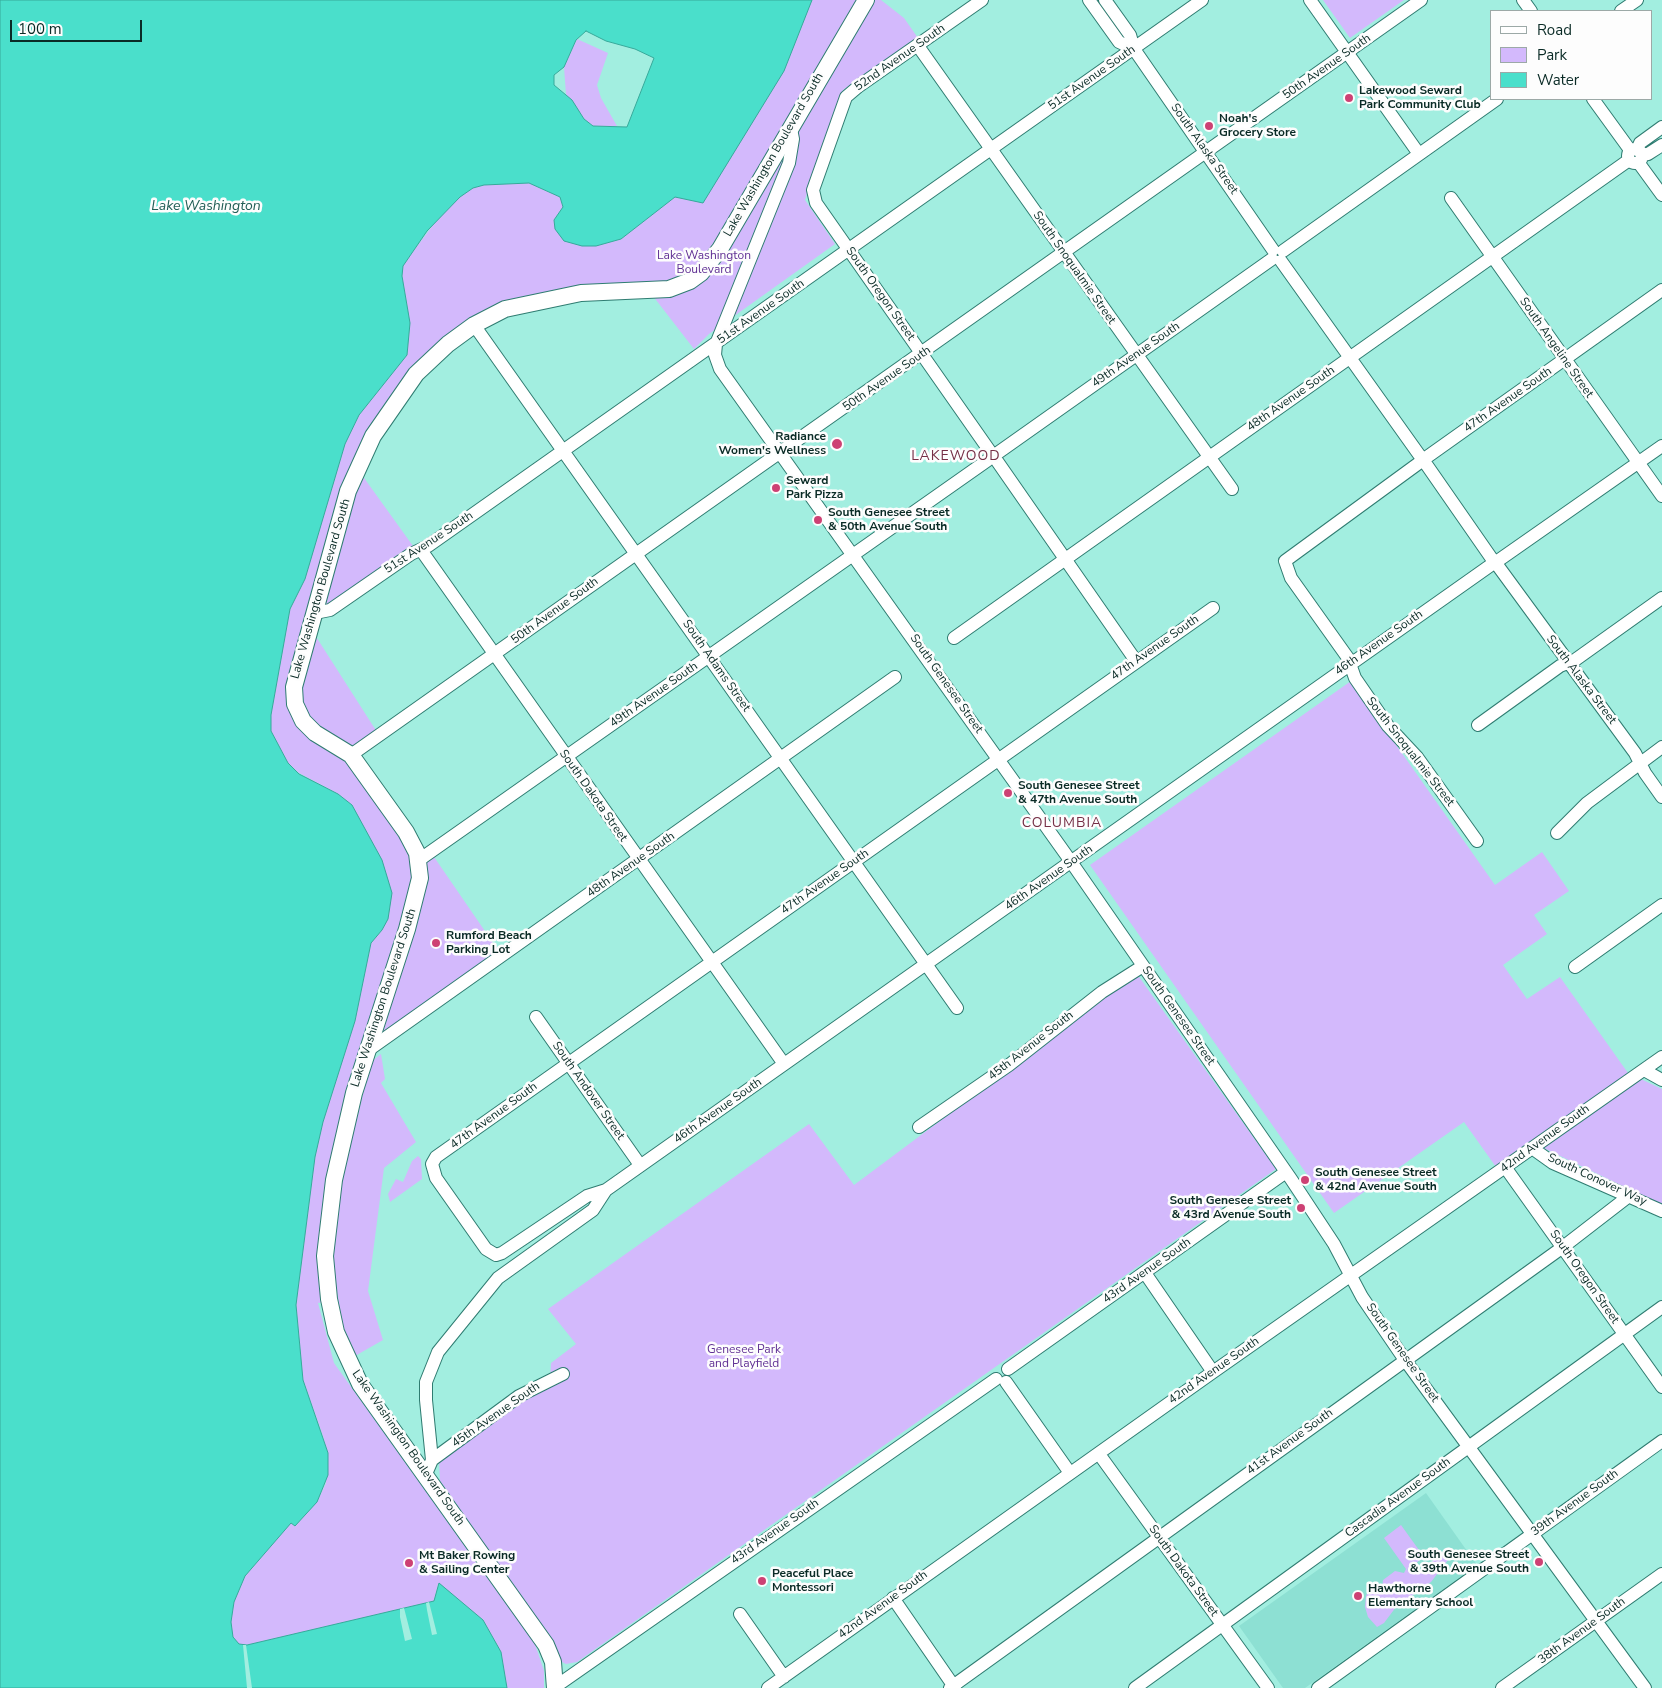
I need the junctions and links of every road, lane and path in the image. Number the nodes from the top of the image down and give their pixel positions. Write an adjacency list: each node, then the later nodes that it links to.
1 (866, 0): 16 (main road, Lake Washington Boulevard South)
2 (982, 0): 10 (street, 52nd Avenue South)
3 (1089, 0): 11 (street, South Alaska Street)
4 (1105, 0): 11 (street, South Alaska Street)
5 (1202, 0): 11 (street, 51st Avenue South)
6 (1310, 0): 12 (street)
7 (1421, 0): 12 (street, 50th Avenue South)
8 (1637, 0): 9 (street)
9 (1622, 10)
10 (918, 46): 18 (street, South Snoqualmie Street); 22 (street, 52nd Avenue South)
11 (1134, 49): 18 (street, 51st Avenue South); 19 (street, South Alaska Street)
12 (1347, 53): 19 (street, 50th Avenue South); 20 (street)
13 (1496, 100): 20 (street, 49th Avenue South)
14 (1594, 100): 21 (street)
15 (1662, 128): 21 (street, 48th Avenue South)
16 (791, 129): 30 (main road, Lake Washington Boulevard South); 31 (street)
17 (1662, 145): 21 (street, 48th Avenue South)
18 (991, 149): 25 (street, 51st Avenue South); 26 (street, South Snoqualmie Street)
19 (1206, 153): 26 (street, 50th Avenue South); 27 (street, South Alaska Street)
20 (1419, 154): 27 (street, 49th Avenue South)
21 (1635, 155): 23 (street); 28 (street, 48th Avenue South)
22 (815, 185): 25 (street, South Oregon Street)
23 (1662, 196)
24 (1451, 198): 28 (street, South Angeline Street)
25 (849, 250): 31 (street, 51st Avenue South); 32 (street, South Oregon Street)
26 (1063, 254): 32 (street, 50th Avenue South); 33 (street, South Snoqualmie Street)
27 (1277, 255): 33 (street, 49th Avenue South); 34 (street, South Alaska Street)
28 (1492, 258): 34 (street, 48th Avenue South); 35 (street, South Angeline Street)
29 (1662, 290): 35 (street, 47th Avenue South)
30 (474, 325): 37 (street, South Adams Street); 53 (main road, Lake Washington Boulevard South)
31 (716, 344): 37 (street, 51st Avenue South); 38 (street, South Genesee Street)
32 (922, 354): 38 (street, 50th Avenue South); 39 (street, South Oregon Street)
33 (1135, 356): 39 (street, 49th Avenue South); 40 (street, South Snoqualmie Street)
34 (1350, 357): 40 (street, 48th Avenue South); 41 (street, South Alaska Street)
35 (1565, 360): 41 (street, 47th Avenue South); 42 (street, South Angeline Street)
36 (1662, 446): 42 (street, 46th Avenue South)
37 (564, 450): 45 (street, 51st Avenue South); 46 (street, South Adams Street)
38 (780, 452): 46 (street, 50th Avenue South); 47 (street, South Genesee Street)
39 (994, 456): 47 (street, 49th Avenue South); 48 (street, South Oregon Street)
40 (1208, 458): 43 (street, South Snoqualmie Street); 48 (street, 48th Avenue South)
41 (1423, 460): 49 (street, 47th Avenue South); 50 (street, South Alaska Street)
42 (1638, 463): 44 (street, South Angeline Street); 50 (street, 46th Avenue South)
43 (1232, 490)
44 (1662, 496)
45 (421, 550): 53 (street, 51st Avenue South); 55 (street, South Dakota Street)
46 (637, 552): 55 (street, 50th Avenue South); 56 (street, South Adams Street)
47 (852, 554): 56 (street, 49th Avenue South); 66 (street, South Genesee Street)
48 (1065, 559): 54 (street, 48th Avenue South); 57 (street, South Oregon Street)
49 (1285, 561): 58 (street, South Snoqualmie Street)
50 (1495, 562): 58 (street, 46th Avenue South); 59 (street, South Alaska Street)
51 (1662, 598): 59 (street)
52 (1213, 608): 57 (street, 47th Avenue South)
53 (315, 613): 63 (main road, Lake Washington Boulevard South)
54 (954, 638)
55 (494, 654): 63 (street, 50th Avenue South); 64 (street, South Dakota Street)
56 (709, 656): 64 (street, 49th Avenue South); 65 (street, South Adams Street)
57 (1136, 661): 66 (street, 47th Avenue South)
58 (1351, 663): 70 (street, South Snoqualmie Street); 74 (street, 46th Avenue South)
59 (1568, 663): 61 (street); 67 (street, South Alaska Street)
60 (895, 677): 65 (street, 48th Avenue South)
61 (1478, 725)
62 (1662, 747): 67 (street)
63 (351, 755): 71 (main road, Lake Washington Boulevard South)
64 (566, 757): 71 (street, 49th Avenue South); 72 (street, South Dakota Street)
65 (781, 758): 72 (street, 48th Avenue South); 73 (street, South Adams Street)
66 (999, 760): 73 (street, 47th Avenue South); 74 (street, South Genesee Street)
67 (1640, 764): 68 (street, South Alaska Street); 69 (street)
68 (1662, 797)
69 (1557, 833)
70 (1476, 841)
71 (419, 860): 82 (main road, Lake Washington Boulevard South)
72 (638, 860): 76 (street, South Dakota Street); 82 (street, 48th Avenue South)
73 (854, 861): 76 (street, 47th Avenue South); 77 (street, South Adams Street)
74 (1072, 862): 77 (street, 46th Avenue South); 78 (street, South Genesee Street)
75 (1662, 905): 79 (street)
76 (712, 963): 84 (street, 47th Avenue South); 85 (street, South Dakota Street)
77 (926, 964): 80 (street, South Adams Street); 85 (street, 46th Avenue South)
78 (1143, 966): 88 (street, 45th Avenue South); 92 (street, South Genesee Street)
79 (1575, 967)
80 (957, 1008)
81 (536, 1017): 84 (street, South Andover Street)
82 (367, 1051): 110 (main road, Lake Washington Boulevard South)
83 (1662, 1057): 86 (street, 42nd Avenue South)
84 (568, 1063): 90 (street, South Andover Street); 97 (street, 47th Avenue South)
85 (784, 1064): 90 (street, 46th Avenue South)
86 (1644, 1070): 87 (street); 89 (street, 42nd Avenue South)
87 (1662, 1080)
88 (919, 1127)
89 (1532, 1148): 91 (street, 42nd Avenue South); 94 (street, South Conover Way)
90 (640, 1166): 93 (street, 46th Avenue South)
91 (1505, 1168): 96 (street, South Oregon Street); 99 (street, 42nd Avenue South)
92 (1286, 1172): 98 (street, 43rd Avenue South); 99 (street, South Genesee Street)
93 (606, 1190): 97 (street, 46th Avenue South); 110 (street, 46th Avenue South)
94 (1629, 1196): 95 (street, South Conover Way); 96 (street, 41st Avenue South)
95 (1662, 1211)
96 (1563, 1247): 101 (street, South Oregon Street); 102 (street, 41st Avenue South)
97 (502, 1253)
98 (1145, 1273): 103 (street); 105 (street, 43rd Avenue South)
99 (1351, 1276): 102 (street, South Genesee Street); 103 (street, 42nd Avenue South)
100 (1662, 1307): 101 (street, Cascadia Avenue South)
101 (1625, 1335): 106 (street, South Oregon Street); 108 (street, Cascadia Avenue South)
102 (1405, 1360): 108 (street, South Genesee Street); 113 (street, 41st Avenue South)
103 (1213, 1372): 109 (street, 42nd Avenue South)
104 (563, 1374): 110 (street, 45th Avenue South)
105 (1004, 1376): 111 (street); 121 (street, 43rd Avenue South)
106 (1662, 1387)
107 (1662, 1441): 112 (street, 39th Avenue South)
108 (1469, 1447): 112 (street, South Genesee Street); 118 (street, Cascadia Avenue South)
109 (1099, 1454): 111 (street, 42nd Avenue South); 113 (street, South Dakota Street)
110 (429, 1467): 121 (main road, Lake Washington Boulevard South)
111 (1070, 1473): 115 (street, 42nd Avenue South)
112 (1533, 1534): 117 (street, South Genesee Street); 125 (street, 39th Avenue South)
113 (1158, 1537): 118 (street, South Dakota Street); 120 (street, 41st Avenue South)
114 (1662, 1574): 117 (street, 38th Avenue South)
115 (893, 1598): 119 (street, 42nd Avenue South); 120 (street)
116 (740, 1614): 119 (street)
117 (1596, 1620): 126 (street, 38th Avenue South); 127 (street, South Genesee Street)
118 (1223, 1625): 123 (street, Cascadia Avenue South); 124 (street, South Dakota Street)
119 (784, 1676): 122 (street, 42nd Avenue South)
120 (953, 1687)
121 (555, 1688)
122 (768, 1688)
123 (1134, 1688)
124 (1268, 1688)
125 (1318, 1688)
126 (1502, 1688)
127 (1645, 1688)

